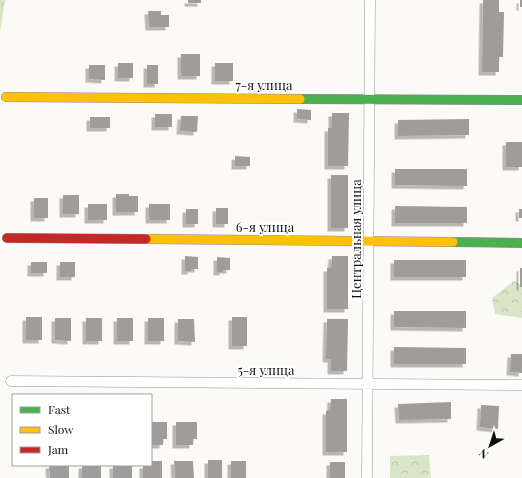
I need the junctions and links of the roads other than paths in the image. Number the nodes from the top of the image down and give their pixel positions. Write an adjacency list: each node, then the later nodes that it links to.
1 (370, 0): 3 (street, Центральная улица)
2 (6, 97): 3 (street, 7-я улица)
3 (369, 99): 4 (street, 7-я улица); 6 (street, Центральная улица)
4 (522, 100)
5 (7, 238): 6 (street, 6-я улица)
6 (368, 241): 7 (street, 6-я улица); 9 (street, Центральная улица)
7 (522, 243)
8 (11, 381): 9 (street, 5-я улица)
9 (368, 384): 10 (street, 5-я улица); 11 (street, Центральная улица)
10 (522, 385)
11 (367, 478)

